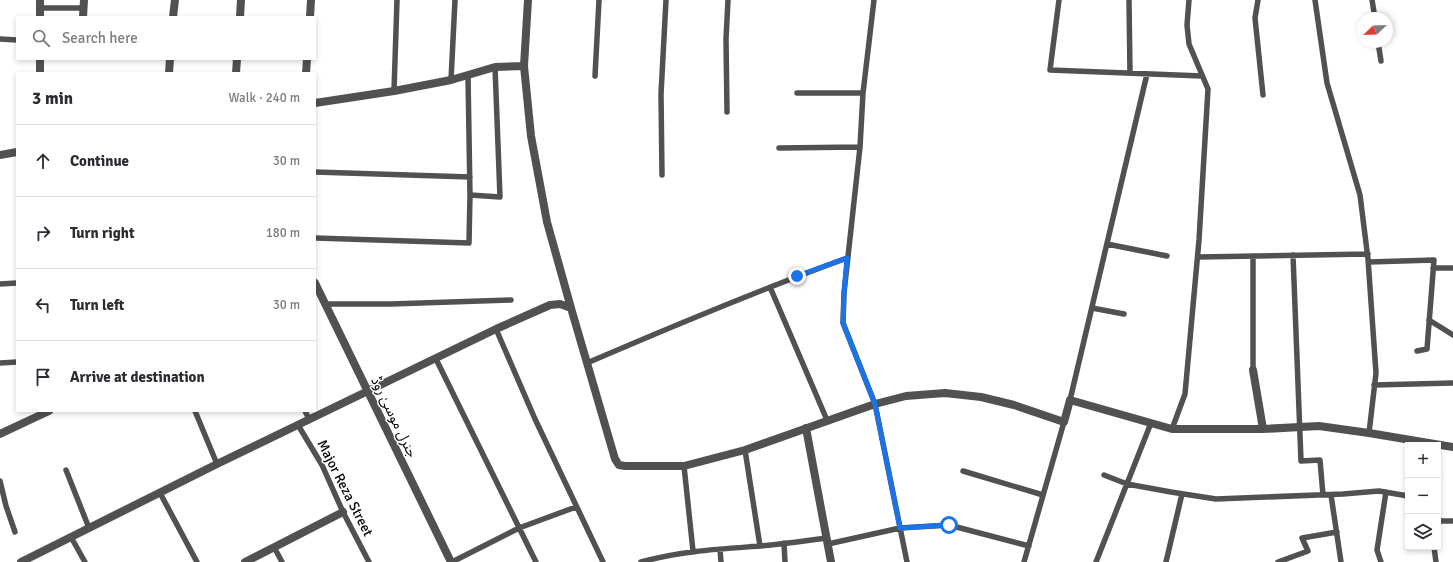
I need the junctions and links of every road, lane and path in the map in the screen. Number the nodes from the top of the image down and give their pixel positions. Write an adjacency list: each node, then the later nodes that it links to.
1 (174, 0): 22 (street)
2 (240, 0): 23 (street)
3 (311, 0): 24 (street)
4 (397, 0): 45 (lane)
5 (455, 0): 44 (lane)
6 (528, 0): 33 (street)
7 (599, 0): 42 (lane)
8 (666, 0): 56 (lane)
9 (728, 0): 50 (lane)
10 (874, 0): 47 (lane)
11 (1059, 0): 39 (lane)
12 (1129, 0): 39 (lane)
13 (1189, 0): 43 (lane)
14 (1258, 0): 48 (lane)
15 (1315, 0): 61 (lane)
16 (1372, 0): 19 (lane)
17 (40, 4): 18 (lane); 20 (street)
18 (84, 4): 21 (street)
19 (1374, 12)
20 (40, 16)
21 (83, 16)
22 (173, 16)
23 (240, 16)
24 (310, 16)
25 (0, 40): 26 (lane)
26 (16, 40)
27 (1379, 48): 32 (lane)
28 (40, 60): 35 (street)
29 (170, 60): 36 (street)
30 (237, 60): 37 (street)
31 (307, 60): 38 (street)
32 (1381, 61)
33 (524, 66): 34 (street); 76 (street)
34 (495, 67): 41 (street); 58 (lane)
35 (40, 72)
36 (169, 72)
37 (236, 72)
38 (306, 72)
39 (1130, 73): 40 (lane)
40 (1147, 74): 43 (lane); 60 (lane)
41 (468, 76): 44 (street); 57 (lane)
42 (595, 76)
43 (1202, 76): 65 (lane)
44 (451, 80): 45 (street)
45 (394, 91): 49 (street)
46 (796, 93): 47 (lane)
47 (863, 93): 51 (lane)
48 (1263, 95)
49 (316, 103)
50 (726, 112)
51 (860, 147): 52 (lane); 66 (lane)
52 (780, 148)
53 (16, 152): 54 (street)
54 (0, 155)
55 (316, 172): 57 (lane)
56 (662, 175)
57 (470, 177): 58 (lane)
58 (470, 195): 59 (lane)
59 (316, 238)
60 (1107, 244): 62 (lane); 77 (lane)
61 (1368, 254): 64 (lane); 67 (lane)
62 (1168, 256)
63 (1252, 256): 64 (lane); 65 (lane); 87 (lane)
64 (1293, 256): 101 (lane)
65 (1198, 257): 103 (lane)
66 (847, 258): 73 (lane); 92 (lane)
67 (1369, 262): 68 (lane); 89 (lane)
68 (1434, 268): 69 (lane); 79 (lane)
69 (1453, 268)
70 (16, 283): 71 (lane)
71 (0, 284)
72 (316, 285): 75 (street, جنرل موسیٰ روڈ)
73 (770, 287): 86 (lane); 97 (lane)
74 (511, 300): 75 (lane)
75 (326, 304): 90 (street, جنرل موسیٰ روڈ)
76 (571, 308): 80 (street); 86 (street)
77 (1092, 308): 78 (lane); 91 (lane)
78 (1124, 314)
79 (1429, 320): 81 (lane); 82 (lane)
80 (496, 329): 83 (street); 125 (lane)
81 (1453, 335)
82 (1417, 351)
83 (436, 359): 90 (street); 130 (lane)
84 (16, 362): 85 (lane)
85 (0, 363)
86 (587, 363): 112 (street)
87 (1253, 370): 104 (street)
88 (1453, 383): 89 (lane)
89 (1374, 386): 105 (lane)
90 (368, 392): 96 (street); 150 (street, جنرل موسیٰ روڈ)
91 (1070, 400): 98 (street); 99 (street)
92 (875, 404): 97 (street); 98 (street); 131 (lane)
93 (47, 412): 106 (street)
94 (195, 412): 111 (lane)
95 (306, 412): 96 (lane)
96 (310, 419): 100 (street)
97 (827, 420): 102 (street)
98 (1064, 422): 122 (lane)
99 (1151, 423): 103 (street); 117 (lane)
100 (298, 425): 111 (street); 126 (lane, Major Reza Street)
101 (1299, 427): 104 (street); 105 (street); 123 (lane)
102 (806, 428): 110 (street); 135 (street)
103 (1172, 429): 104 (street)
104 (1263, 429)
105 (1369, 433): 107 (street)
106 (0, 434)
107 (1420, 442)
108 (1441, 445): 109 (street)
109 (1453, 447)
110 (745, 450): 112 (street); 137 (lane)
111 (217, 464): 119 (street)
112 (684, 466): 142 (lane)
113 (66, 470): 129 (lane)
114 (963, 471): 122 (lane)
115 (1104, 475): 117 (lane)
116 (0, 481): 132 (lane)
117 (1127, 484): 120 (lane); 159 (lane)
118 (1386, 492): 121 (lane); 124 (lane); 163 (lane)
119 (160, 493): 129 (street); 146 (lane)
120 (1182, 494): 123 (lane); 160 (lane)
121 (1331, 494): 123 (lane); 133 (lane)
122 (1043, 495): 138 (lane)
123 (1323, 495)
124 (1405, 495)
125 (576, 506): 130 (lane); 152 (lane)
126 (343, 512): 139 (street); 149 (lane, Major Reza Street)
127 (1441, 520): 128 (lane)
128 (1453, 521)
129 (89, 528): 134 (street)
130 (519, 528): 150 (lane); 151 (lane)
131 (900, 528): 135 (lane); 138 (lane); 157 (lane)
132 (15, 532)
133 (1337, 532): 143 (lane); 162 (lane)
134 (71, 537): 144 (street); 145 (lane)
135 (828, 541): 136 (lane); 156 (street)
136 (784, 543): 137 (lane); 155 (lane)
137 (760, 546): 140 (lane)
138 (1029, 546): 158 (lane)
139 (274, 547): 147 (street); 148 (lane)
140 (720, 549): 142 (lane); 154 (lane)
141 (1434, 550): 164 (lane)
142 (693, 551): 153 (lane)
143 (1290, 560): 161 (lane)
144 (21, 562)
145 (85, 562)
146 (197, 562)
147 (246, 562)
148 (282, 562)
149 (369, 562)
150 (451, 562)
151 (536, 562)
152 (603, 562)
153 (641, 562)
154 (721, 562)
155 (785, 562)
156 (831, 562)
157 (907, 562)
158 (1024, 562)
159 (1096, 562)
160 (1166, 562)
161 (1278, 562)
162 (1341, 562)
163 (1381, 562)
164 (1436, 562)

